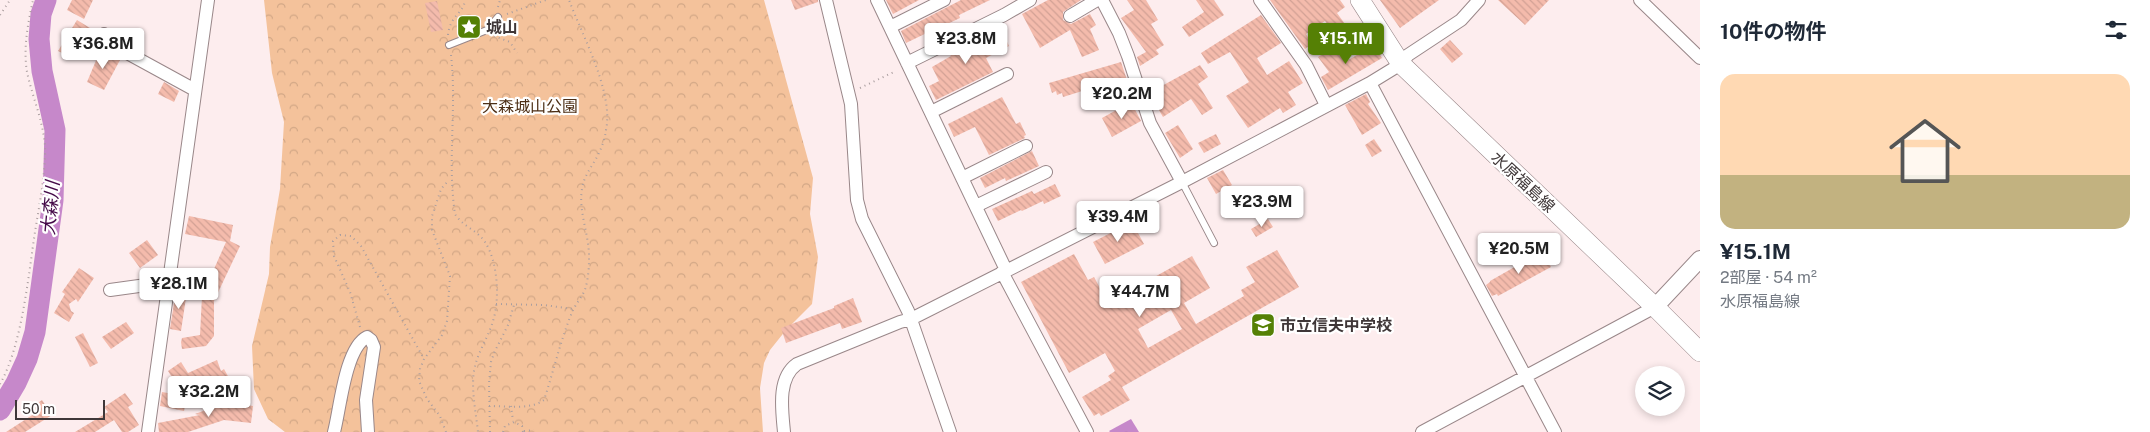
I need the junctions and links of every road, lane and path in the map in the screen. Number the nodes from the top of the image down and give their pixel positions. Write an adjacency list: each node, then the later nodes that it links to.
1 (10, 0): 17 (path)
2 (33, 0): 56 (path)
3 (208, 0): 32 (street)
4 (465, 0): 24 (path)
5 (546, 0): 19 (path)
6 (569, 0): 50 (path)
7 (826, 0): 33 (street)
8 (877, 0): 21 (street)
9 (944, 0): 21 (street)
10 (1030, 0): 28 (street)
11 (1097, 0): 18 (street)
12 (1102, 0): 40 (street)
13 (1260, 0): 34 (street)
14 (1360, 0): 20 (main road, 水原福島線)
15 (1479, 0): 29 (street)
16 (1640, 0): 27 (street)
17 (0, 15)
18 (1070, 16)
19 (498, 17): 22 (lane)
20 (1376, 24): 25 (path); 29 (main road, 水原福島線)
21 (890, 27): 28 (street)
22 (484, 32): 24 (lane); 26 (path)
23 (104, 34): 32 (street)
24 (449, 45): 39 (path)
25 (1340, 47)
26 (517, 53)
27 (1700, 58)
28 (908, 64): 33 (path); 35 (street)
29 (1401, 64): 31 (street); 49 (main road, 水原福島線)
30 (1008, 74): 35 (street)
31 (1370, 83): 34 (street); 55 (street)
32 (195, 90): 45 (street)
33 (849, 94): 51 (street)
34 (1326, 105): 40 (street)
35 (930, 112): 38 (street)
36 (1026, 146): 38 (street)
37 (1046, 172): 41 (street)
38 (962, 178): 41 (street)
39 (450, 179): 47 (path); 54 (path)
40 (1182, 182): 42 (lane); 44 (street)
41 (976, 206): 44 (street)
42 (1214, 243)
43 (1700, 259): 49 (street)
44 (1004, 271): 51 (street); 71 (street)
45 (168, 282): 46 (street); 62 (street)
46 (110, 290)
47 (496, 304): 48 (path); 66 (path)
48 (514, 305): 50 (path); 57 (path)
49 (1655, 307): 53 (main road, 水原福島線); 55 (street)
50 (573, 309): 58 (path)
51 (911, 319): 69 (street); 70 (street)
52 (363, 339): 54 (path); 63 (street); 64 (street)
53 (1700, 352)
54 (424, 359): 65 (path)
55 (1525, 377): 72 (street); 73 (street)
56 (0, 384)
57 (489, 406): 58 (path); 67 (path)
58 (512, 406): 59 (path)
59 (514, 422): 61 (path); 68 (path)
60 (534, 430): 61 (path)
61 (524, 431)
62 (148, 432)
63 (334, 432)
64 (368, 432)
65 (446, 432)
66 (478, 432)
67 (490, 432)
68 (504, 432)
69 (784, 432)
70 (950, 432)
71 (1087, 432)
72 (1422, 432)
73 (1555, 432)

